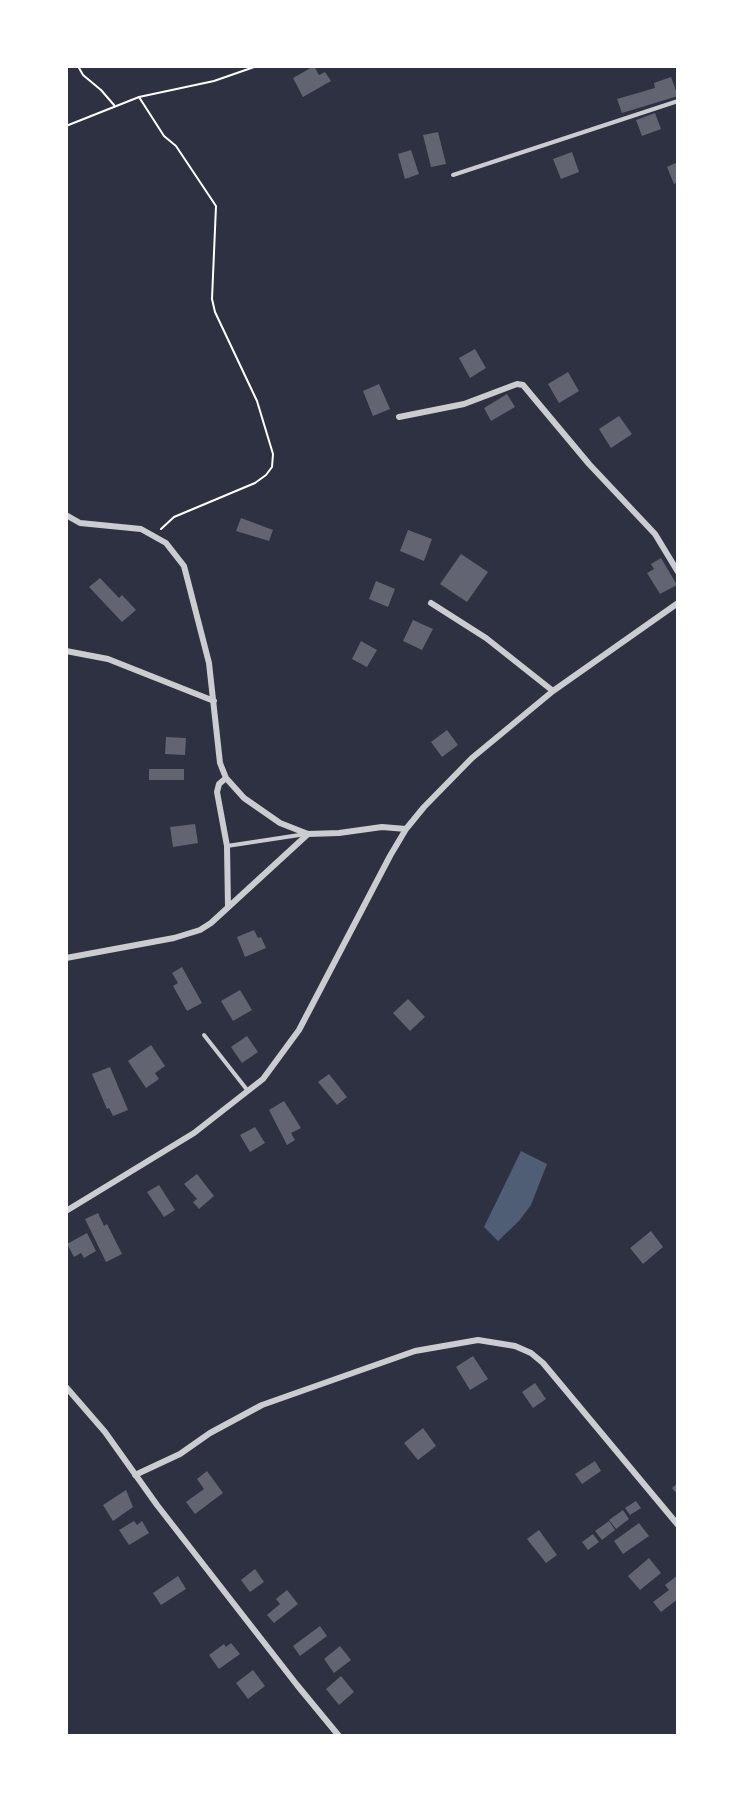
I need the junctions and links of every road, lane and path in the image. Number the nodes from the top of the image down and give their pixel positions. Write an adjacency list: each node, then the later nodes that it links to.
1 (78, 66): 5 (path)
2 (257, 66): 3 (path)
3 (139, 97): 5 (path); 10 (path)
4 (678, 101): 7 (lane)
5 (115, 106): 6 (path)
6 (66, 126)
7 (453, 175)
8 (399, 417): 11 (street)
9 (66, 515): 10 (street)
10 (155, 535): 16 (street)
11 (678, 572)
12 (431, 603): 15 (street)
13 (678, 603): 15 (street)
14 (66, 651): 16 (street)
15 (553, 691): 18 (street)
16 (214, 701): 17 (street)
17 (226, 778): 19 (street); 20 (street)
18 (406, 829): 19 (street); 24 (street)
19 (308, 834): 20 (lane); 21 (street)
20 (227, 846): 21 (street)
21 (228, 907): 22 (street)
22 (66, 958)
23 (204, 1035): 24 (lane)
24 (249, 1091): 25 (street)
25 (66, 1211)
26 (66, 1387): 27 (street)
27 (135, 1475): 28 (street); 29 (street)
28 (678, 1525)
29 (339, 1736)

